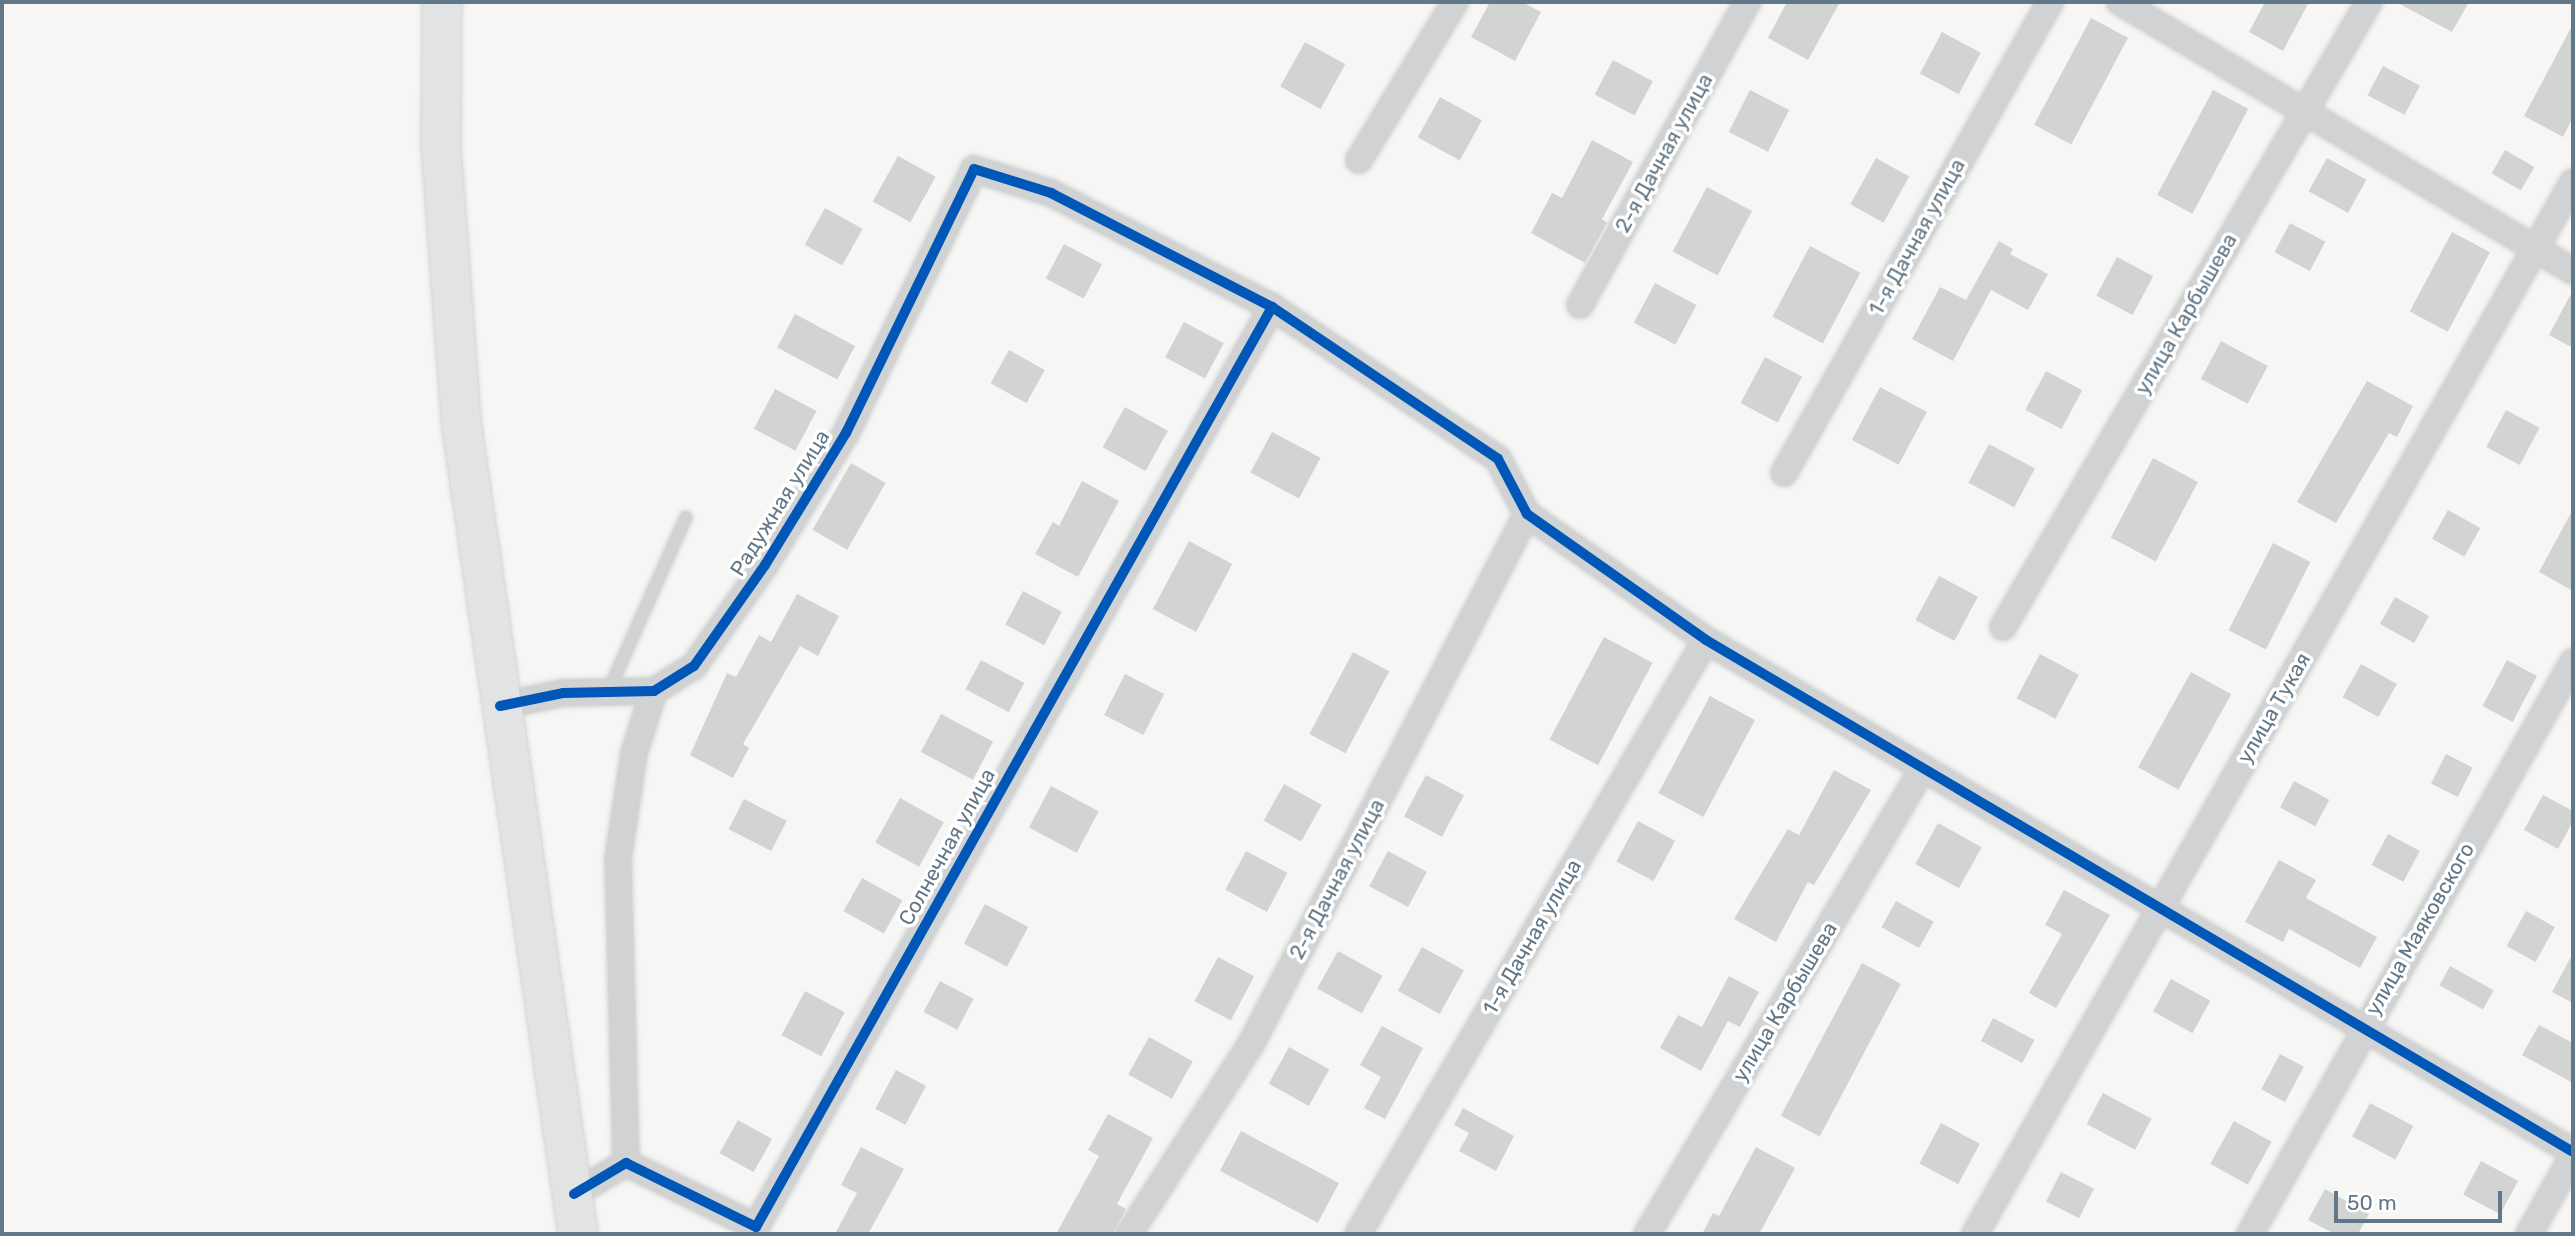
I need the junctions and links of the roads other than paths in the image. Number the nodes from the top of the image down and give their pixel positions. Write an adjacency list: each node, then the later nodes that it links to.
1 (442, 2): 22 (main road)
2 (1455, 2): 8 (street)
3 (1747, 2): 12 (street, 2-я Дачная улица)
4 (2050, 2): 14 (street, 1-я Дачная улица)
5 (2120, 2): 7 (street)
6 (2369, 2): 7 (street, улица Карбышева)
7 (2306, 110): 10 (street); 17 (street, улица Карбышева)
8 (1359, 160)
9 (2573, 182): 10 (street, улица Тукая)
10 (2536, 248): 11 (street); 24 (street, улица Тукая)
11 (2573, 271)
12 (1580, 305)
13 (1272, 307): 15 (street); 21 (street, Радужная улица); 29 (street, Солнечная улица)
14 (1784, 473)
15 (1527, 514): 18 (street); 31 (street, 2-я Дачная улица)
16 (686, 517): 20 (lane)
17 (2003, 627)
18 (1706, 640): 23 (street); 32 (street, 1-я Дачная улица)
19 (2573, 662): 25 (street, улица Маяковского)
20 (609, 690): 21 (street); 22 (street)
21 (654, 691): 27 (street)
22 (500, 706): 28 (main road)
23 (1922, 769): 24 (street); 33 (street, улица Карбышева)
24 (2162, 906): 25 (street); 34 (street, улица Тукая)
25 (2363, 1028): 26 (street); 35 (street, улица Маяковского)
26 (2573, 1154): 36 (street)
27 (625, 1163): 28 (street); 29 (street, Солнечная улица)
28 (573, 1194): 30 (main road)
29 (754, 1231)
30 (578, 1234)
31 (1129, 1234)
32 (1358, 1234)
33 (1647, 1234)
34 (1975, 1234)
35 (2250, 1234)
36 (2529, 1234)

